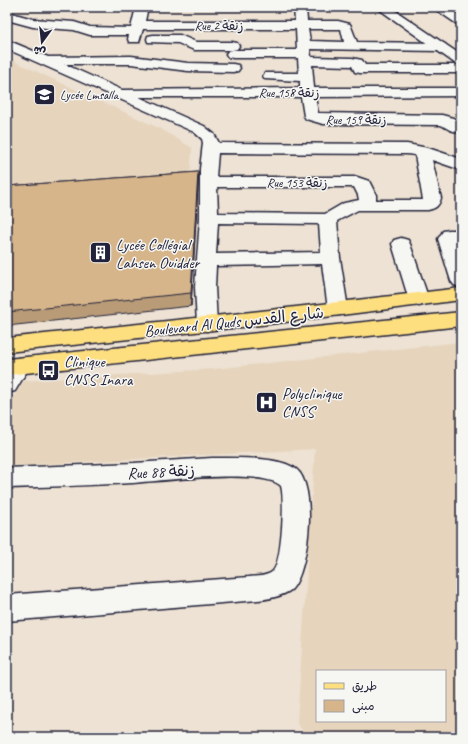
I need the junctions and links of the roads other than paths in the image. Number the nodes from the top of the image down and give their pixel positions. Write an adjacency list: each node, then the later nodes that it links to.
1 (142, 7): 10 (street)
2 (300, 7): 9 (street, Rue 159 زنقة)
3 (382, 7): 13 (street)
4 (438, 7): 7 (street)
5 (25, 9): 6 (street)
6 (8, 12): 10 (street)
7 (461, 21)
8 (232, 25): 9 (street, Rue 2 زنقة); 10 (street, Rue 2 زنقة); 14 (street)
9 (301, 25): 12 (street, Rue 2 زنقة); 15 (street, Rue 159 زنقة)
10 (136, 32): 14 (street); 17 (street)
11 (7, 44): 16 (street)
12 (352, 45): 13 (street); 15 (street)
13 (440, 47): 18 (street)
14 (233, 50): 15 (street); 19 (street)
15 (304, 53): 20 (street); 22 (street, Rue 159 زنقة)
16 (45, 60): 17 (street); 26 (street)
17 (131, 60): 19 (street)
18 (461, 61)
19 (233, 68): 23 (street)
20 (461, 68)
21 (270, 76): 22 (street)
22 (306, 77): 24 (street, Rue 159 زنقة)
23 (234, 92): 24 (street, Rue 158 زنقة); 26 (street, Rue 158 زنقة)
24 (308, 92): 25 (street, Rue 158 زنقة); 27 (street, Rue 159 زنقة)
25 (461, 92)
26 (118, 93): 28 (street)
27 (461, 128)
28 (210, 148): 29 (street); 31 (street)
29 (422, 152): 30 (street); 32 (street)
30 (461, 165)
31 (209, 182): 32 (street, Rue 153 زنقة); 33 (street)
32 (368, 205): 34 (street)
33 (209, 218): 34 (street); 38 (street)
34 (328, 219): 37 (street)
35 (461, 235): 39 (street)
36 (401, 244): 41 (street)
37 (331, 258): 38 (street); 42 (street)
38 (206, 260): 44 (street)
39 (461, 280)
40 (461, 294): 41 (main road, Boulevard Al Quds شارع القدس)
41 (419, 300): 42 (main road, Boulevard Al Quds شارع القدس)
42 (338, 310): 44 (main road, Boulevard Al Quds شارع القدس)
43 (461, 320): 46 (main road, Boulevard Al Quds شارع القدس)
44 (207, 324): 45 (main road, Boulevard Al Quds شارع القدس)
45 (7, 345)
46 (13, 367): 47 (street)
47 (7, 385)
48 (7, 478): 49 (street, Rue 88 زنقة)
49 (7, 608)

